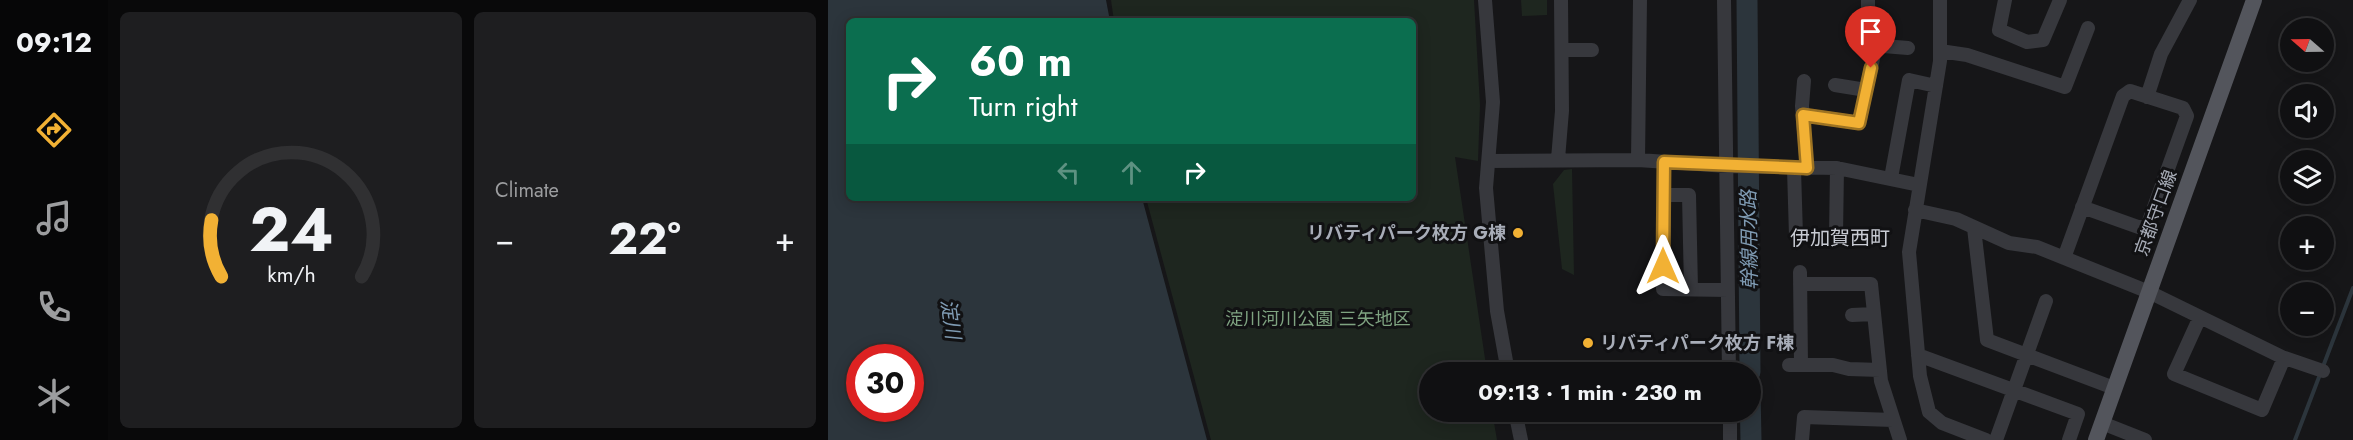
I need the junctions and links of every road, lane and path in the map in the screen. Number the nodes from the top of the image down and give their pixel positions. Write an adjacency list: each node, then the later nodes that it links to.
1 (1485, 0): 25 (street)
2 (1562, 0): 14 (street)
3 (1640, 0): 24 (street)
4 (1724, 0): 27 (street)
5 (1868, 0): 12 (street)
6 (1941, 0): 16 (street)
7 (2005, 0): 8 (street)
8 (2060, 0)
9 (2190, 0): 21 (street)
10 (2254, 0): 39 (main road, 京都守口線)
11 (2088, 28): 16 (street)
12 (1876, 45): 13 (street); 20 (street)
13 (1908, 48)
14 (1562, 50): 15 (street); 23 (street)
15 (1592, 50)
16 (1940, 51): 19 (street)
17 (1804, 81): 22 (street)
18 (1835, 85): 20 (street)
19 (1936, 86): 30 (street); 31 (street)
20 (1866, 90): 22 (street)
21 (2147, 97): 33 (street); 33 (street)
22 (1803, 115): 29 (street)
23 (1558, 159): 24 (street); 25 (street)
24 (1638, 160): 26 (street)
25 (1489, 161): 47 (street)
26 (1664, 162): 27 (street); 32 (street)
27 (1727, 166): 29 (street); 38 (street)
28 (1837, 168): 29 (street); 29 (street); 30 (street)
29 (1801, 169)
30 (1890, 178): 31 (street)
31 (1919, 185): 34 (street)
32 (1664, 195): 37 (street); 37 (street)
33 (2082, 207): 36 (street)
34 (1915, 210): 35 (street); 44 (street)
35 (1974, 228): 36 (street); 45 (street)
36 (2064, 258): 39 (street)
37 (1691, 289): 38 (street)
38 (1728, 290): 48 (street)
39 (2149, 292): 43 (street); 51 (main road, 京都守口線)
40 (2046, 301): 45 (street)
41 (1874, 314): 42 (street); 49 (street); 49 (street)
42 (1852, 315)
43 (2200, 317): 46 (street); 46 (street)
44 (1918, 355): 52 (street); 61 (street)
45 (2027, 355): 51 (street); 52 (street)
46 (2284, 358): 50 (street)
47 (1506, 362)
48 (1729, 362)
49 (1880, 370): 53 (street)
50 (2323, 371)
51 (2114, 388): 56 (main road, 京都守口線)
52 (2014, 391): 62 (street); 63 (street)
53 (1893, 420): 59 (street); 60 (street)
54 (1517, 422): 57 (street)
55 (1730, 422): 58 (street)
56 (2102, 423): 64 (main road, 京都守口線); 65 (street)
57 (1521, 440)
58 (1730, 440)
59 (1802, 440)
60 (1900, 440)
61 (1986, 440)
62 (1996, 440)
63 (2069, 440)
64 (2096, 440)
65 (2145, 440)

